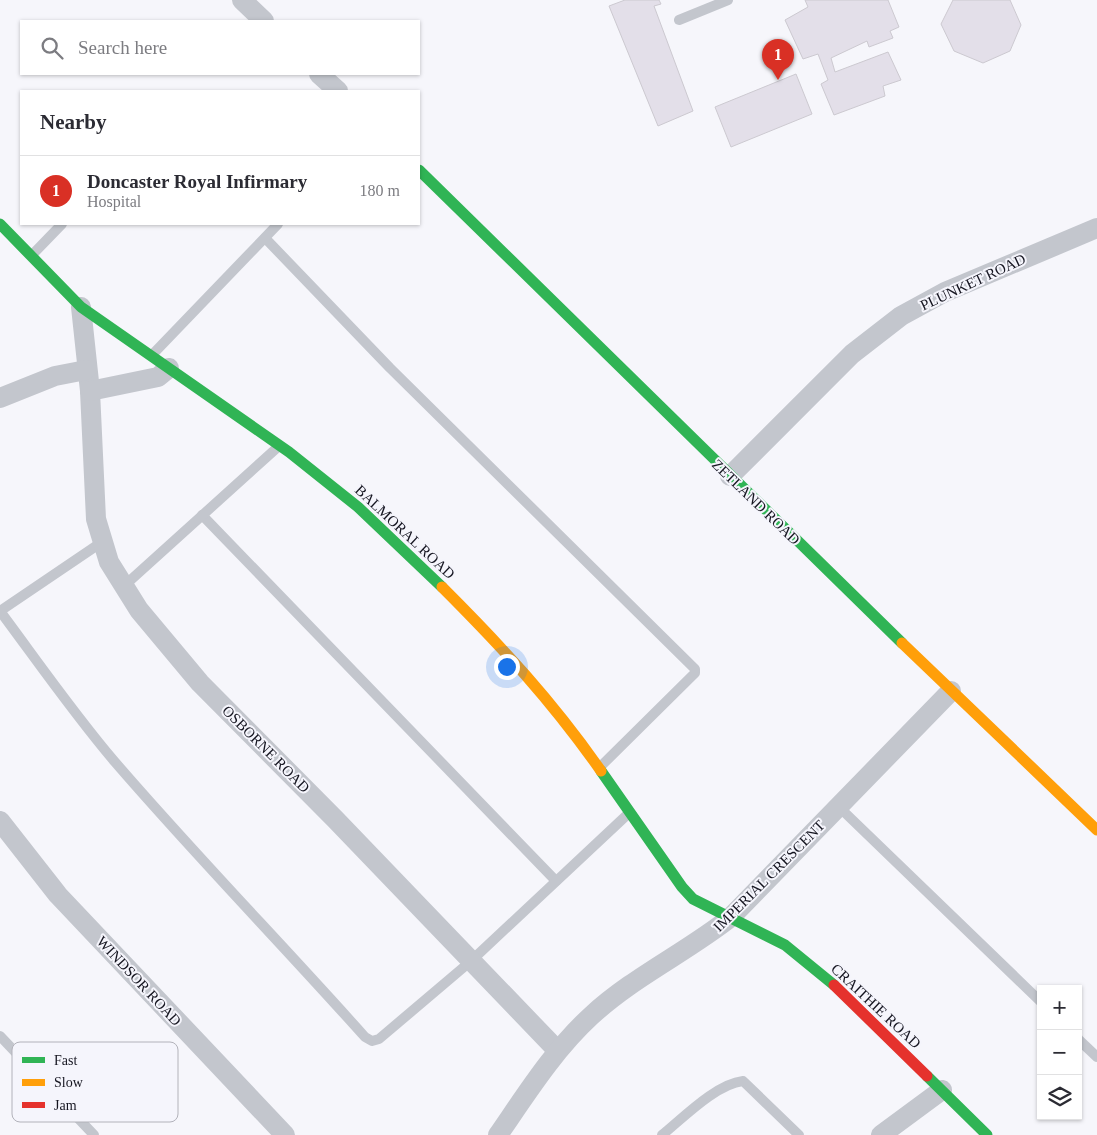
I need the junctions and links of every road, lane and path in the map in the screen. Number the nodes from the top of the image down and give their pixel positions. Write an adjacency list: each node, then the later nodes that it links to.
1 (242, 0): 3 (street)
2 (728, 0): 4 (lane)
3 (263, 20)
4 (679, 20)
5 (320, 75): 6 (street)
6 (337, 90)
7 (420, 171): 21 (street, ZETLAND ROAD)
8 (0, 224): 13 (street, BALMORAL ROAD)
9 (61, 225): 13 (lane)
10 (277, 225): 12 (lane)
11 (1097, 228): 21 (street, PLUNKET ROAD)
12 (265, 238): 15 (lane); 27 (lane)
13 (32, 256): 14 (street, BALMORAL ROAD)
14 (82, 307): 15 (street, BALMORAL ROAD); 17 (street, OSBORNE ROAD)
15 (151, 356): 16 (street, BALMORAL ROAD)
16 (169, 368): 18 (street); 20 (street, BALMORAL ROAD)
17 (86, 370): 18 (street, OSBORNE ROAD); 19 (street)
18 (90, 391): 23 (street, OSBORNE ROAD)
19 (0, 398)
20 (279, 445): 22 (lane); 27 (street, BALMORAL ROAD)
21 (730, 476): 26 (street, ZETLAND ROAD)
22 (202, 516): 24 (lane); 32 (lane)
23 (102, 542): 24 (street, OSBORNE ROAD); 25 (lane)
24 (124, 586): 34 (street, OSBORNE ROAD)
25 (0, 611): 34 (lane)
26 (951, 691): 28 (street, IMPERIAL CRESCENT); 31 (street, ZETLAND ROAD)
27 (599, 768): 29 (street, BALMORAL ROAD)
28 (839, 806): 33 (street, IMPERIAL CRESCENT); 35 (lane)
29 (630, 813): 32 (lane); 33 (street, BALMORAL ROAD)
30 (0, 821): 44 (street, WINDSOR ROAD)
31 (1097, 830)
32 (556, 881): 34 (lane)
33 (731, 917): 39 (street, IMPERIAL CRESCENT); 41 (street, CRAITHIE ROAD)
34 (471, 961): 39 (street, OSBORNE ROAD)
35 (1037, 998)
36 (0, 1036): 38 (lane)
37 (1082, 1043): 40 (lane)
38 (12, 1049)
39 (557, 1050): 45 (street, IMPERIAL CRESCENT)
40 (1097, 1057)
41 (942, 1090): 48 (street); 49 (street, CRAITHIE ROAD)
42 (82, 1122): 43 (lane)
43 (94, 1135)
44 (284, 1135)
45 (498, 1135)
46 (662, 1135): 47 (lane)
47 (799, 1135)
48 (882, 1135)
49 (987, 1135)

